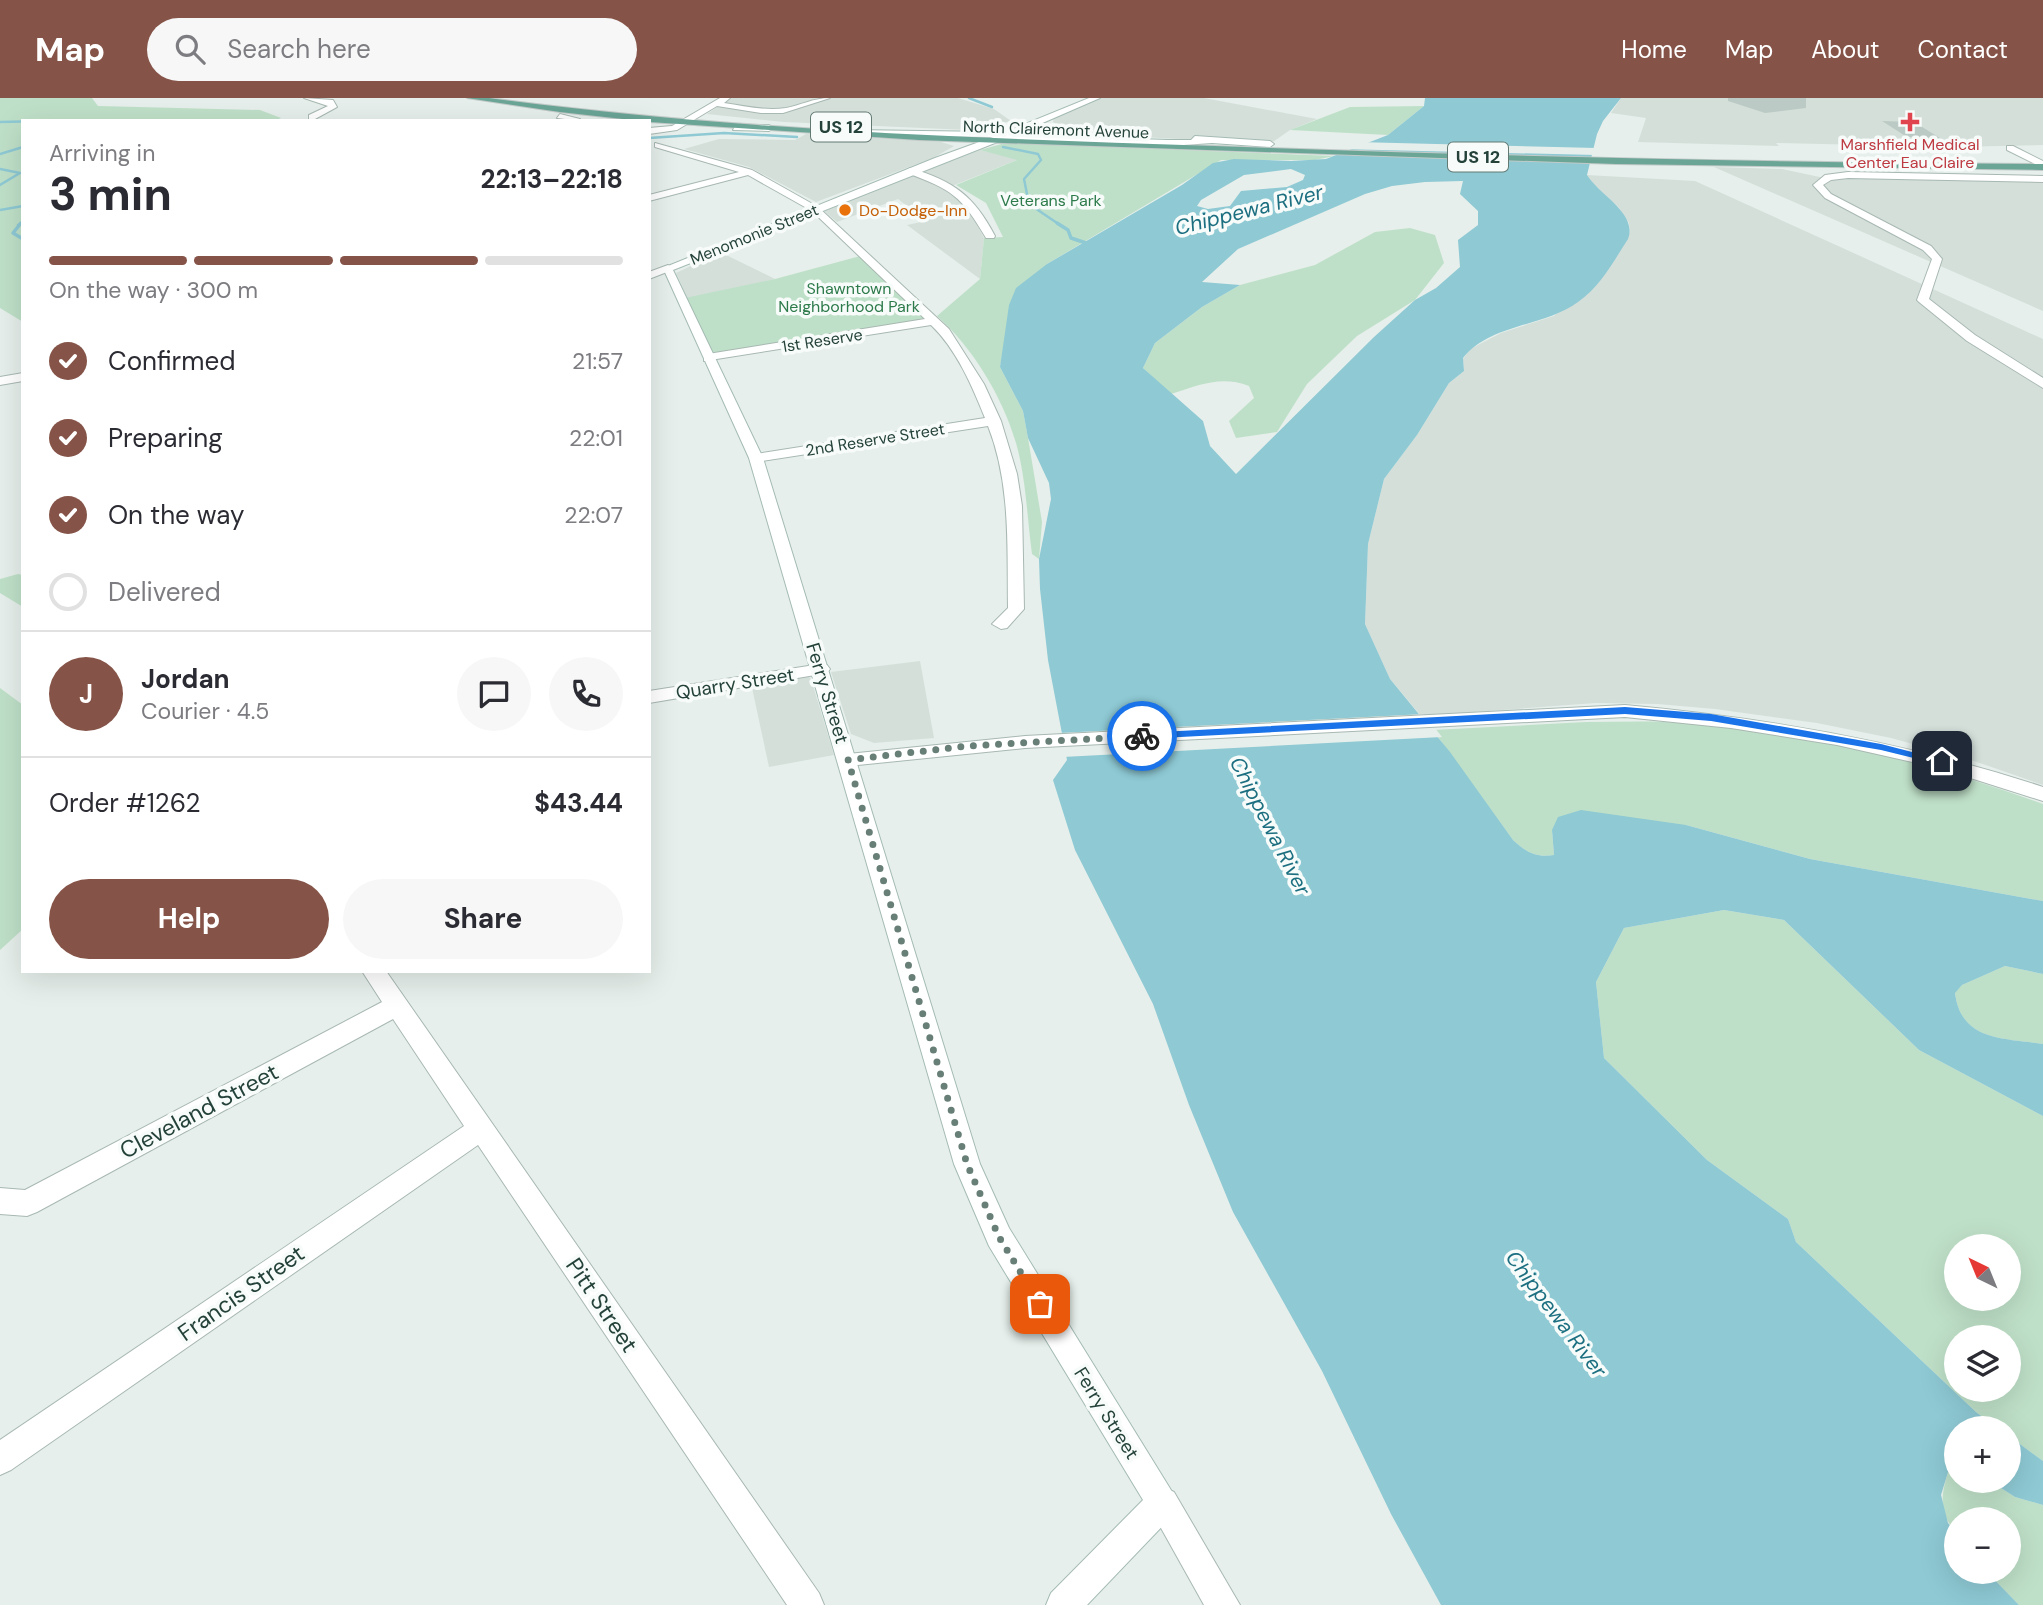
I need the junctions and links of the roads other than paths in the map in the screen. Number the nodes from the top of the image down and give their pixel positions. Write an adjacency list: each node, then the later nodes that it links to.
1 (308, 98): 13 (street)
2 (471, 98): 10 (main road, North Clairemont Avenue / US 12)
3 (523, 98): 12 (main road, North Clairemont Avenue / US 12)
4 (726, 98): 8 (street)
5 (826, 98): 8 (street)
6 (1078, 98): 20 (street, Menomonie Street)
7 (1096, 98): 9 (street, Menomonie Street)
8 (717, 104): 12 (street)
9 (1060, 112): 20 (street, Menomonie Street); 22 (street)
10 (593, 114): 12 (main road); 15 (main road, North Clairemont Avenue / US 12)
11 (560, 116): 14 (street)
12 (694, 116): 17 (street); 18 (main road, North Clairemont Avenue / US 12)
13 (312, 117)
14 (570, 119)
15 (642, 119)
16 (651, 120): 17 (main road, North Clairemont Avenue / US 12)
17 (682, 123): 18 (main road); 19 (street); 20 (main road, North Clairemont Avenue / US 12)
18 (800, 125): 20 (main road, North Clairemont Avenue / US 12)
19 (651, 131)
20 (990, 137): 21 (street); 25 (main road, North Clairemont Avenue / US 12); 31 (street, Menomonie Street); 31 (street, Menomonie Street)
21 (1208, 142): 22 (main road, North Clairemont Avenue / US 12)
22 (1270, 144): 25 (main road, North Clairemont Avenue / US 12)
23 (658, 145): 26 (street)
24 (2032, 147): 29 (street)
25 (1320, 149): 28 (main road, North Clairemont Avenue / US 12)
26 (673, 150): 27 (street); 34 (street)
27 (651, 155)
28 (1644, 157): 29 (main road, US 12); 32 (main road, US 12)
29 (2031, 158): 30 (main road, US 12); 32 (main road); 33 (street)
30 (2043, 158)
31 (938, 160): 35 (street, Menomonie Street)
32 (1911, 166): 33 (main road, US 12)
33 (2043, 166)
34 (749, 172): 37 (street); 38 (street)
35 (910, 172): 38 (street, Menomonie Street); 39 (street)
36 (2043, 179): 46 (street)
37 (651, 198)
38 (815, 209): 40 (street, Menomonie Street); 42 (street)
39 (990, 236)
40 (668, 268): 41 (street, Menomonie Street); 43 (street, Ferry Street)
41 (651, 275)
42 (936, 321): 43 (street, 1st Reserve); 47 (street)
43 (708, 358): 48 (street, Ferry Street)
44 (21, 377): 45 (street)
45 (0, 382)
46 (2043, 384)
47 (994, 421): 48 (street, 2nd Reserve Street); 49 (street)
48 (756, 458): 50 (street, Ferry Street)
49 (1002, 624)
50 (821, 669): 51 (street, Quarry Street); 52 (street, Ferry Street)
51 (651, 697)
52 (848, 760): 53 (street); 59 (street, Ferry Street)
53 (2043, 794)
54 (383, 975): 55 (street, Pitt Street)
55 (396, 1006): 56 (street, Pitt Street); 57 (street, Cleveland Street)
56 (482, 1128): 58 (street, Francis Street); 60 (street, Pitt Street)
57 (0, 1200)
58 (0, 1459)
59 (1163, 1503): 61 (street); 62 (street, Ferry Street)
60 (807, 1605)
61 (1063, 1605)
62 (1223, 1605)

